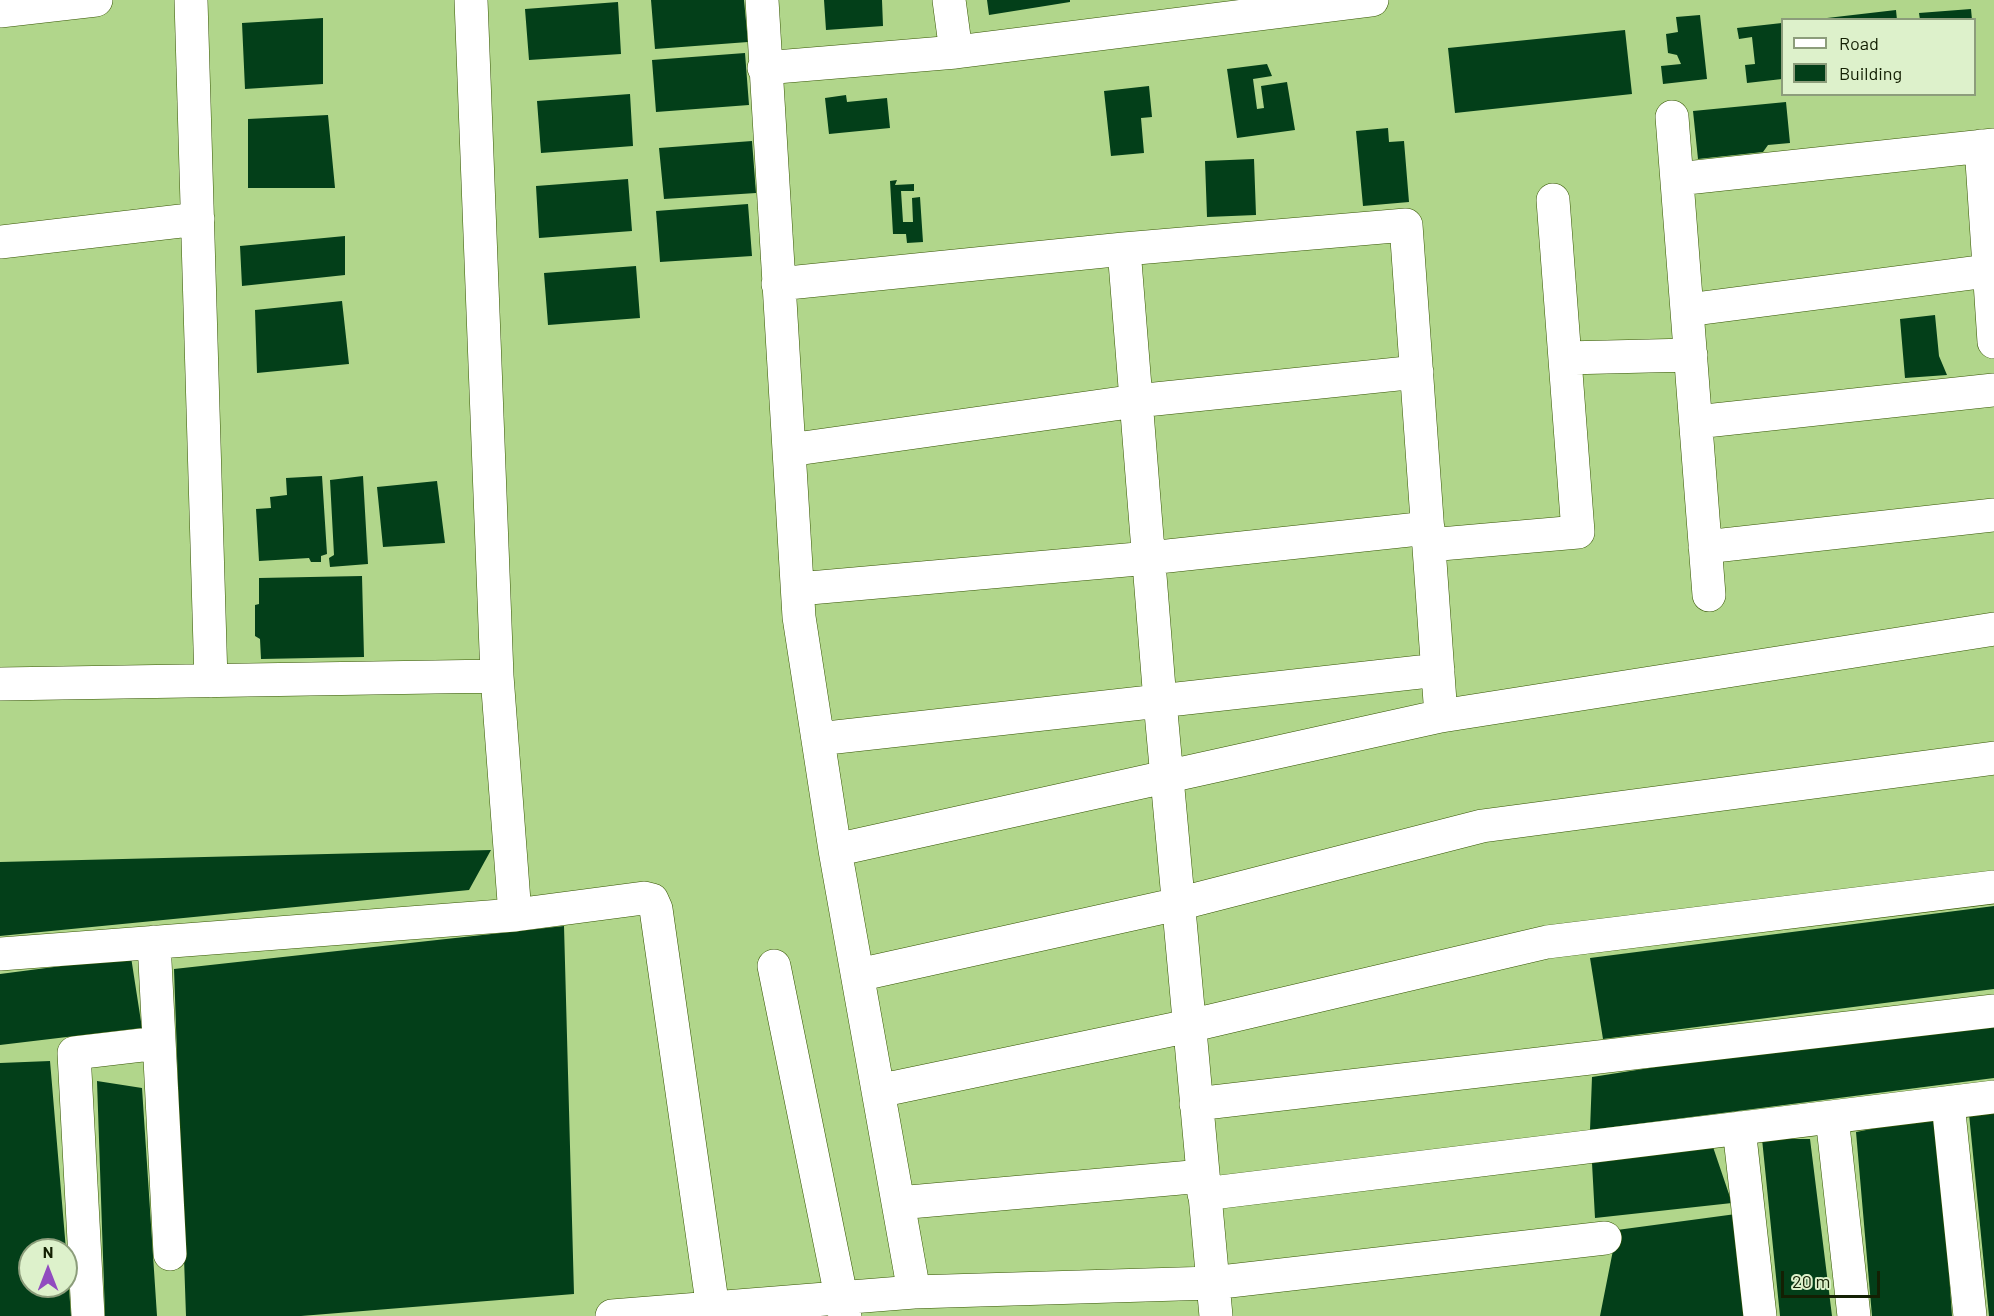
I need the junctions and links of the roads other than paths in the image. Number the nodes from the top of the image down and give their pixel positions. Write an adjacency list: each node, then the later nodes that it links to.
1 (96, 0): 8 (street)
2 (191, 0): 15 (street)
3 (471, 0): 37 (street)
4 (762, 0): 10 (street)
5 (949, 0): 9 (street)
6 (1372, 0): 7 (street)
7 (1214, 9): 9 (street)
8 (0, 11)
9 (956, 52): 10 (street)
10 (764, 68): 19 (street)
11 (1672, 117): 13 (street)
12 (1987, 145): 13 (street); 18 (street)
13 (1677, 179): 20 (street)
14 (1553, 200): 23 (street)
15 (198, 219): 16 (street); 38 (street)
16 (0, 242)
17 (1124, 249): 19 (street); 24 (street); 26 (street)
18 (1991, 270): 20 (street); 21 (street)
19 (778, 285): 28 (street)
20 (1687, 310): 22 (street)
21 (1994, 342)
22 (1691, 355): 23 (street); 27 (street)
23 (1565, 358): 30 (street)
24 (1417, 372): 26 (street); 30 (street)
25 (1994, 390): 27 (street)
26 (1136, 401): 28 (street); 32 (street)
27 (1696, 422): 31 (street)
28 (789, 450): 33 (street)
29 (1994, 515): 31 (street)
30 (1428, 537): 32 (street); 36 (street)
31 (1705, 547): 34 (street)
32 (1149, 558): 33 (street); 40 (street)
33 (798, 589): 42 (street)
34 (1709, 596)
35 (1994, 629): 41 (street)
36 (1438, 670): 40 (street); 41 (street)
37 (497, 676): 38 (street); 48 (street)
38 (211, 681): 39 (street)
39 (0, 684)
40 (1160, 702): 42 (street); 44 (street)
41 (1441, 716): 44 (street)
42 (818, 739): 45 (street)
43 (1994, 758): 47 (street)
44 (1167, 777): 45 (street); 47 (street)
45 (835, 850): 52 (street)
46 (1994, 887): 54 (street)
47 (1178, 904): 52 (street); 54 (street)
48 (515, 915): 49 (street); 71 (street)
49 (154, 942): 50 (street); 55 (street)
50 (0, 954)
51 (774, 966): 70 (street)
52 (858, 975): 56 (street)
53 (1994, 1011): 59 (street)
54 (1189, 1026): 56 (street); 59 (street)
55 (159, 1043): 65 (street); 72 (street)
56 (878, 1091): 63 (street)
57 (1994, 1097): 58 (street)
58 (1948, 1102): 60 (street); 77 (street)
59 (1196, 1104): 62 (street)
60 (1832, 1117): 61 (street); 76 (street)
61 (1738, 1128): 62 (street); 75 (street)
62 (1203, 1185): 63 (street); 66 (street)
63 (898, 1203): 67 (street)
64 (1605, 1238): 66 (street)
65 (170, 1254)
66 (1212, 1283): 68 (street); 74 (street)
67 (914, 1292): 69 (street); 70 (street)
68 (1088, 1302): 69 (street)
69 (966, 1303)
70 (843, 1307): 71 (street)
71 (713, 1313): 73 (street)
72 (88, 1316)
73 (612, 1316)
74 (1216, 1316)
75 (1760, 1316)
76 (1854, 1316)
77 (1970, 1316)

